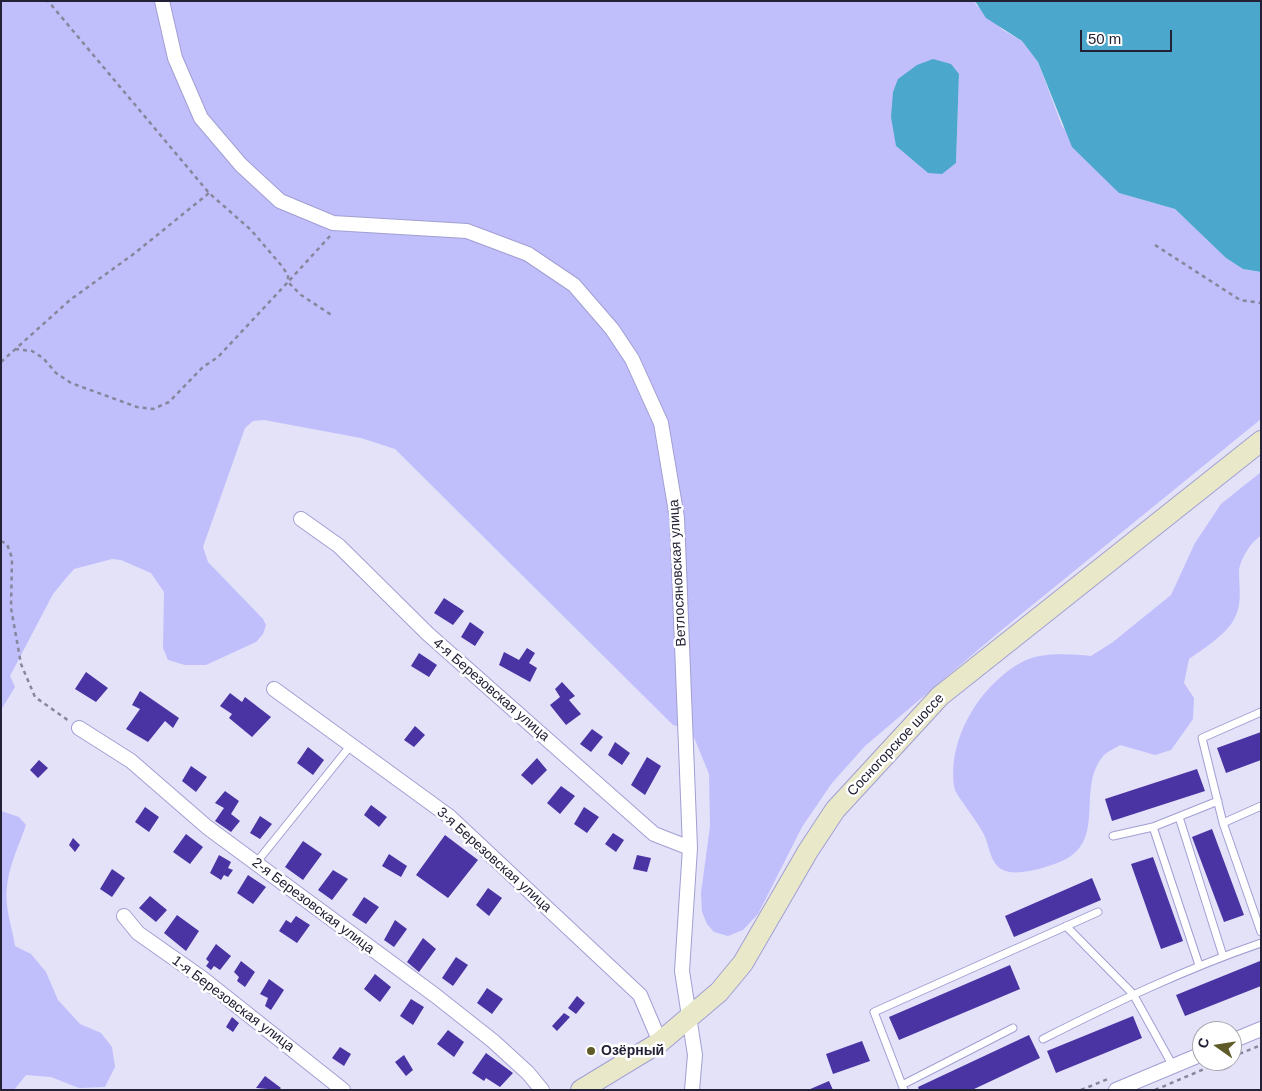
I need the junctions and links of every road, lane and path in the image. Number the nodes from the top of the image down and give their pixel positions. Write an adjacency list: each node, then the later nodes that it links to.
1 (48, 1): 3 (path)
2 (162, 1): 4 (street, Ветлосяновская улица)
3 (209, 193): 6 (path); 9 (path)
4 (339, 223): 6 (path); 24 (street, Ветлосяновская улица)
5 (1155, 245): 7 (path)
6 (288, 282): 8 (path); 9 (path)
7 (1261, 303)
8 (333, 316)
9 (15, 349): 10 (path)
10 (1, 362)
11 (1261, 441): 34 (main road, Сосногорское шоссе)
12 (301, 518): 24 (street, 4-я Березовская улица)
13 (1, 542): 16 (path)
14 (274, 689): 17 (street, 3-я Березовская улица)
15 (1261, 712): 18 (lane)
16 (79, 728): 25 (street, 2-я Березовская улица)
17 (351, 745): 25 (lane); 39 (street, 3-я Березовская улица)
18 (1218, 801): 20 (lane); 21 (lane)
19 (1261, 806): 21 (lane)
20 (1179, 817): 22 (lane); 31 (lane)
21 (1223, 823): 29 (lane)
22 (1152, 827): 23 (lane); 32 (lane)
23 (1114, 836)
24 (690, 848): 34 (street, Ветлосяновская улица)
25 (256, 862): 47 (street, 2-я Березовская улица)
26 (1098, 912): 28 (lane)
27 (124, 916): 46 (street, 1-я Березовская улица)
28 (1066, 926): 33 (lane); 45 (lane)
29 (1261, 932)
30 (1261, 943): 31 (lane)
31 (1223, 956): 32 (lane)
32 (1199, 965): 33 (lane)
33 (1133, 994): 38 (lane); 43 (lane)
34 (689, 1019): 39 (main road, Сосногорское шоссе); 49 (street, Ветлосяновская улица)
35 (1013, 1028): 45 (lane)
36 (1261, 1029): 37 (street)
37 (1242, 1037)
38 (1043, 1039)
39 (660, 1042): 48 (main road, Сосногорское шоссе)
40 (1261, 1045): 41 (path)
41 (1242, 1053)
42 (1192, 1058): 43 (street)
43 (1173, 1066): 50 (street)
44 (1200, 1071): 51 (path)
45 (903, 1087)
46 (343, 1090)
47 (542, 1090)
48 (581, 1090)
49 (692, 1090)
50 (1116, 1090)
51 (1155, 1090)

